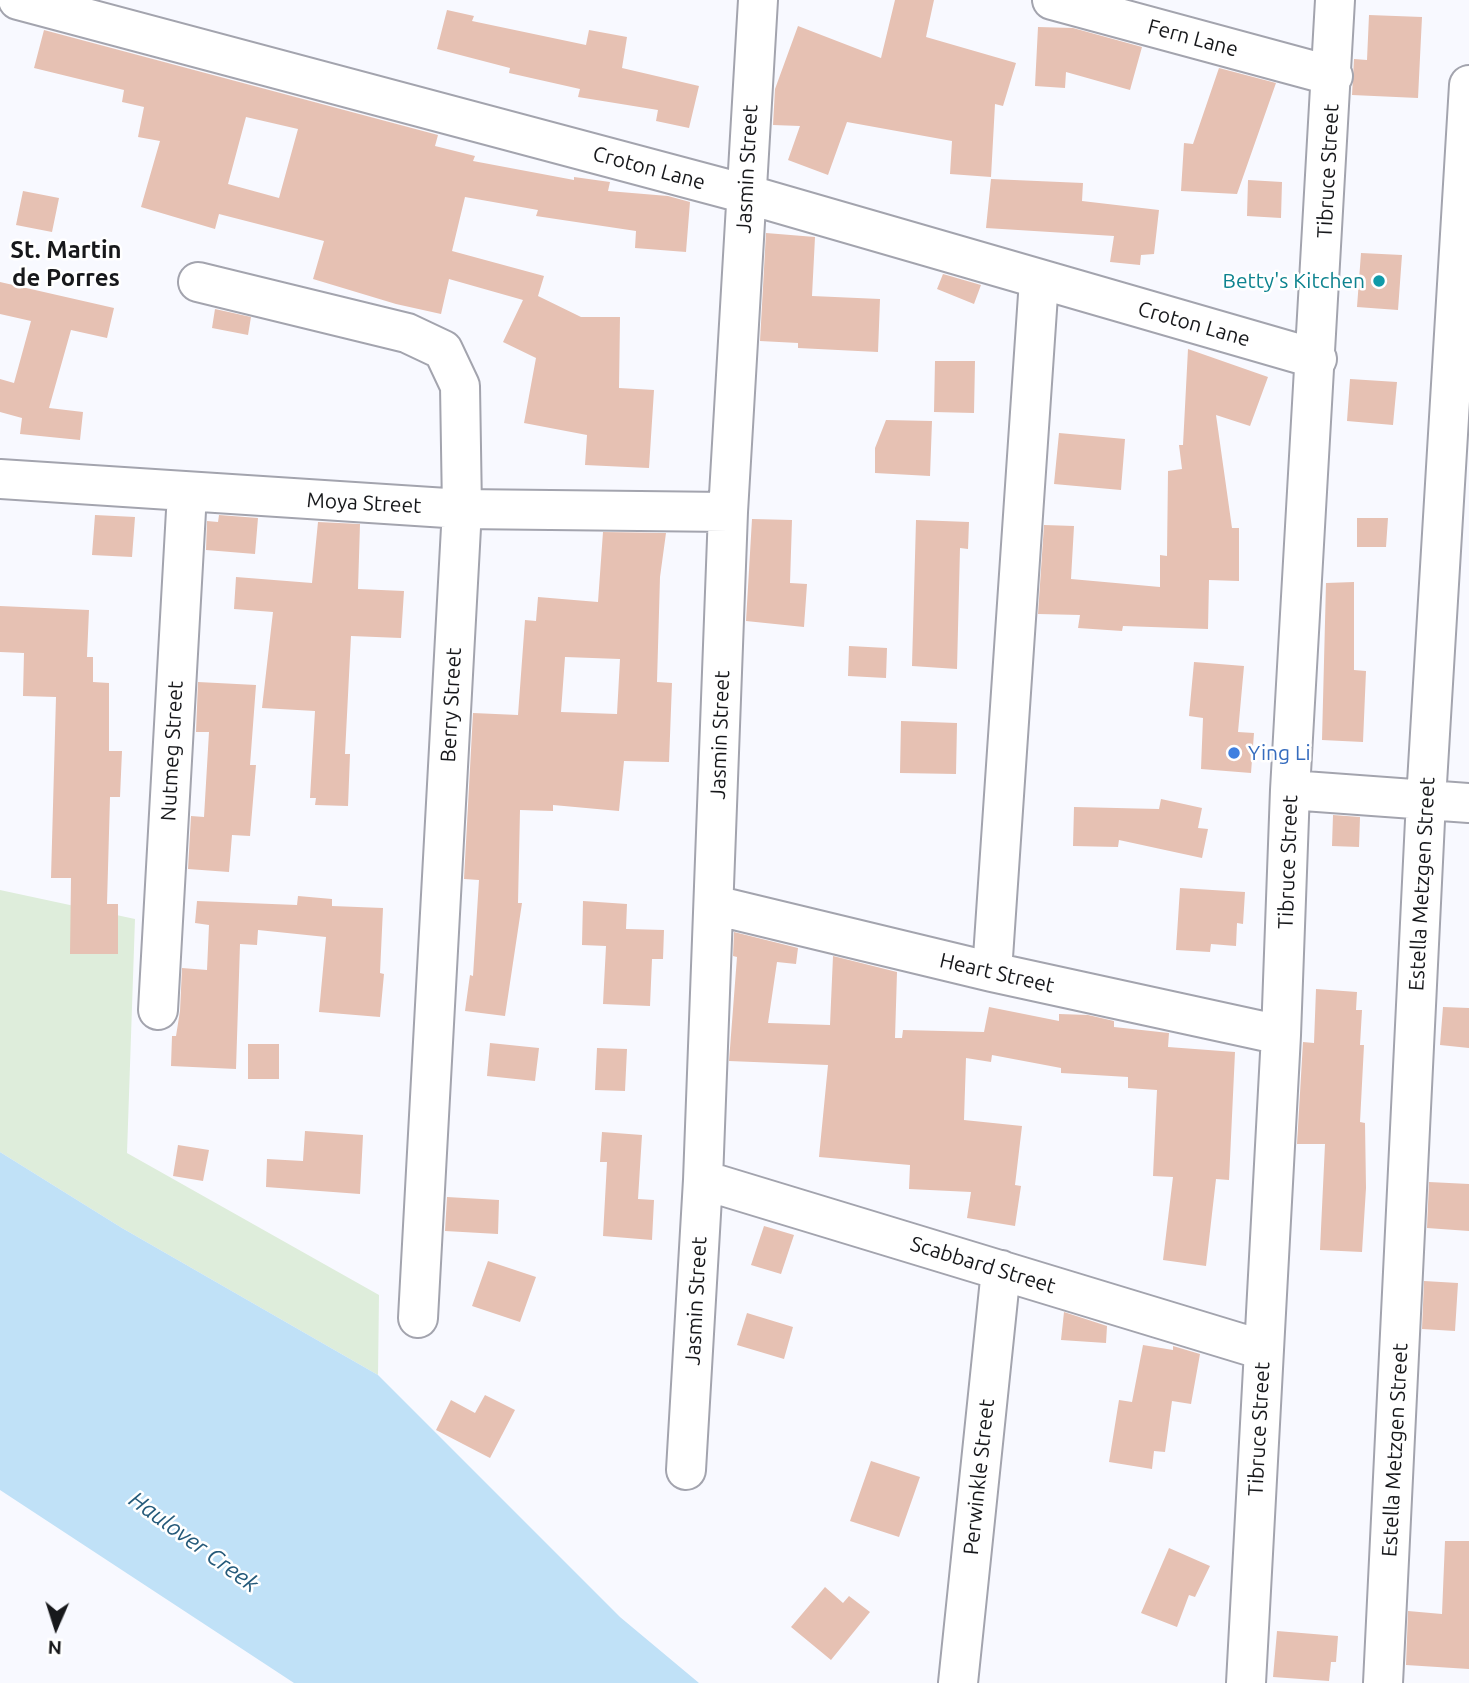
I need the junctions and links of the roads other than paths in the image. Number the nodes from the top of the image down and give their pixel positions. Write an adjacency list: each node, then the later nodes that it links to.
1 (18, 0): 7 (street, Croton Lane)
2 (758, 0): 7 (street, Jasmin Street)
3 (1052, 0): 5 (street, Fern Lane)
4 (1335, 0): 5 (street, Tibruce Street)
5 (1333, 76): 10 (street, Tibruce Street)
6 (1469, 85): 16 (street, Estella Metzgen Street)
7 (746, 194): 8 (street, Croton Lane); 14 (street, Jasmin Street)
8 (1039, 280): 10 (street, Croton Lane); 19 (street)
9 (198, 282): 13 (street, Berry Street)
10 (1317, 359): 15 (street, Tibruce Street)
11 (0, 479): 12 (street, Moya Street)
12 (187, 492): 13 (street, Moya Street); 20 (street, Nutmeg Street)
13 (462, 509): 14 (street, Moya Street); 24 (street, Berry Street)
14 (728, 512): 18 (street, Jasmin Street)
15 (1290, 790): 16 (street); 21 (street, Tibruce Street)
16 (1426, 800): 17 (street); 29 (street, Estella Metzgen Street)
17 (1469, 803)
18 (714, 905): 19 (street, Heart Street); 22 (street, Jasmin Street)
19 (992, 972): 21 (street, Heart Street)
20 (158, 1010)
21 (1281, 1035): 25 (street, Tibruce Street)
22 (703, 1180): 23 (street, Scabbard Street); 26 (street, Jasmin Street)
23 (1001, 1270): 25 (street, Scabbard Street); 27 (street, Perwinkle Street)
24 (418, 1318)
25 (1263, 1350): 28 (street, Tibruce Street)
26 (687, 1470)
27 (958, 1683)
28 (1246, 1683)
29 (1383, 1683)

